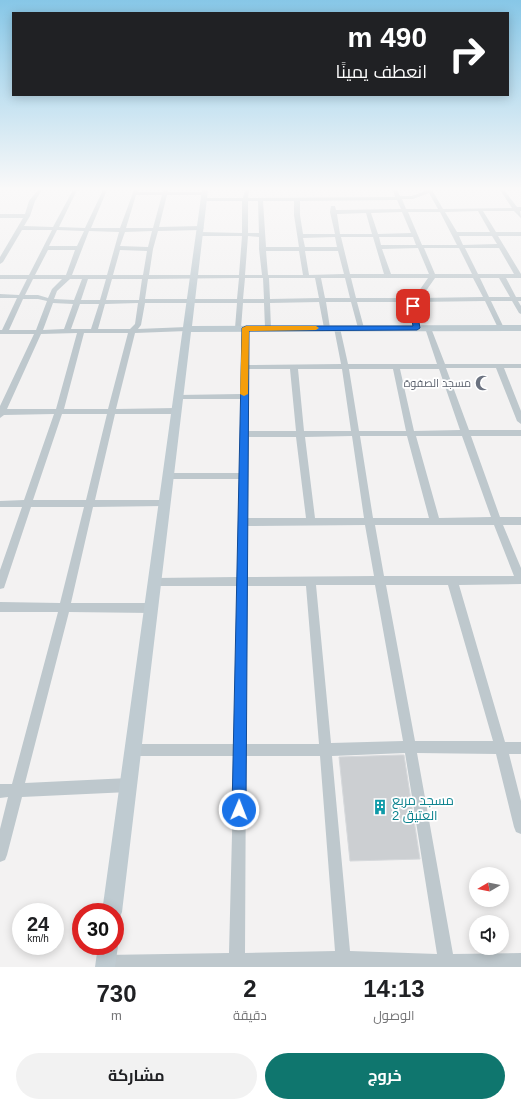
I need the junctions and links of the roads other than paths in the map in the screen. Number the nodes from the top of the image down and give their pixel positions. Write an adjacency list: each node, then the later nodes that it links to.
1 (16, 235): 27 (street)
2 (51, 235): 20 (street)
3 (84, 235): 21 (street)
4 (121, 235): 22 (street)
5 (154, 235): 23 (street)
6 (199, 235): 37 (street)
7 (245, 235): 38 (street)
8 (261, 235): 24 (street)
9 (333, 235): 15 (street)
10 (338, 235): 26 (street)
11 (376, 235): 17 (street)
12 (416, 235): 18 (street)
13 (455, 235): 19 (street)
14 (495, 235): 16 (street)
15 (300, 236): 25 (street)
16 (500, 246): 19 (street); 32 (street)
17 (380, 247): 18 (street); 30 (street)
18 (421, 247): 19 (street); 31 (street)
19 (460, 247): 43 (street)
20 (46, 248): 21 (street); 34 (street)
21 (79, 248): 28 (street)
22 (117, 248): 23 (street); 35 (street)
23 (150, 248): 36 (street)
24 (262, 249): 25 (street); 39 (street)
25 (302, 249): 26 (street); 40 (street)
26 (340, 249): 42 (street)
27 (1, 259)
28 (69, 276): 29 (street); 34 (street); 52 (street)
29 (86, 276): 35 (street); 53 (street)
30 (388, 276): 31 (street); 42 (street)
31 (434, 276): 43 (street); 47 (street)
32 (520, 276): 44 (street)
33 (0, 277): 34 (street)
34 (31, 277): 46 (street)
35 (109, 277): 36 (street); 54 (street)
36 (145, 277): 37 (street); 55 (street)
37 (193, 277): 38 (street); 56 (street)
38 (242, 277): 39 (street); 57 (street)
39 (265, 277): 40 (street); 58 (street)
40 (306, 277): 41 (street)
41 (318, 277): 42 (street); 50 (street)
42 (348, 277): 51 (street)
43 (476, 277): 44 (street); 48 (street)
44 (502, 277): 49 (street)
45 (0, 296): 46 (street)
46 (21, 296): 52 (street); 74 (street)
47 (417, 299): 48 (street); 51 (street); 64 (street)
48 (488, 299): 49 (street); 66 (street)
49 (518, 299): 59 (street)
50 (322, 300): 51 (street); 58 (street); 62 (street)
51 (354, 300): 63 (street)
52 (50, 301): 53 (street); 69 (street)
53 (78, 301): 54 (street); 70 (street)
54 (104, 301): 55 (street); 72 (street)
55 (142, 301): 56 (street); 73 (street)
56 (191, 301): 57 (street); 67 (street)
57 (240, 301): 58 (street); 60 (street)
58 (268, 301): 61 (street)
59 (521, 312)
60 (242, 328): 61 (street); 67 (street); 80 (street)
61 (268, 328): 62 (street)
62 (332, 328): 63 (street); 81 (street)
63 (361, 328): 64 (street)
64 (417, 328): 65 (street)
65 (428, 328): 66 (street); 75 (street)
66 (501, 328): 68 (street)
67 (187, 329): 73 (street); 83 (street)
68 (520, 329)
69 (39, 331): 70 (street); 74 (street); 87 (street)
70 (67, 331): 71 (street)
71 (81, 331): 72 (street); 84 (street)
72 (94, 331): 73 (street)
73 (132, 331): 86 (street)
74 (2, 332)
75 (441, 365): 77 (street); 78 (street); 89 (street)
76 (294, 366): 80 (street); 81 (street); 92 (street)
77 (396, 366): 81 (street); 94 (street)
78 (499, 366): 79 (street); 88 (street)
79 (521, 366)
80 (245, 367): 82 (street)
81 (345, 367): 93 (street)
82 (244, 396): 83 (street); 91 (street)
83 (178, 397): 85 (street)
84 (59, 411): 86 (street); 87 (street); 100 (street)
85 (176, 411): 86 (street); 95 (street)
86 (111, 412): 97 (street)
87 (0, 413)
88 (521, 421)
89 (466, 433): 90 (street); 94 (street); 104 (street)
90 (521, 433)
91 (244, 434): 92 (street); 96 (street)
92 (300, 434): 93 (street); 101 (street)
93 (355, 434): 94 (street); 102 (street)
94 (411, 434): 103 (street)
95 (167, 476): 96 (street); 98 (street)
96 (244, 476): 106 (street)
97 (90, 503): 98 (street); 100 (street); 114 (street)
98 (164, 503): 111 (street)
99 (0, 504): 100 (street)
100 (26, 504): 113 (street)
101 (311, 521): 102 (street); 106 (street)
102 (369, 521): 103 (street); 110 (street)
103 (435, 521): 104 (street)
104 (497, 521): 105 (street); 108 (street)
105 (521, 521)
106 (243, 522): 109 (street)
107 (452, 580): 108 (street); 110 (street); 118 (street)
108 (521, 580)
109 (242, 581): 111 (street); 112 (street); 121 (street)
110 (380, 581): 112 (street); 117 (street)
111 (155, 582): 116 (street)
112 (311, 582): 122 (street)
113 (0, 585)
114 (65, 606): 115 (street); 116 (street); 124 (street)
115 (0, 607)
116 (151, 608): 120 (street)
117 (410, 746): 118 (street); 122 (street); 133 (street)
118 (501, 748): 119 (street); 126 (street)
119 (521, 748)
120 (134, 750): 121 (street); 123 (street)
121 (240, 750): 122 (street); 132 (street)
122 (325, 750): 131 (street)
123 (129, 785): 124 (street); 128 (street)
124 (16, 790): 125 (street); 127 (street)
125 (0, 791)
126 (521, 827)
127 (0, 854)
128 (113, 903)
129 (106, 959): 132 (street)
130 (521, 961): 133 (street)
131 (344, 963): 132 (street); 133 (street)
132 (237, 964)
133 (446, 965)

